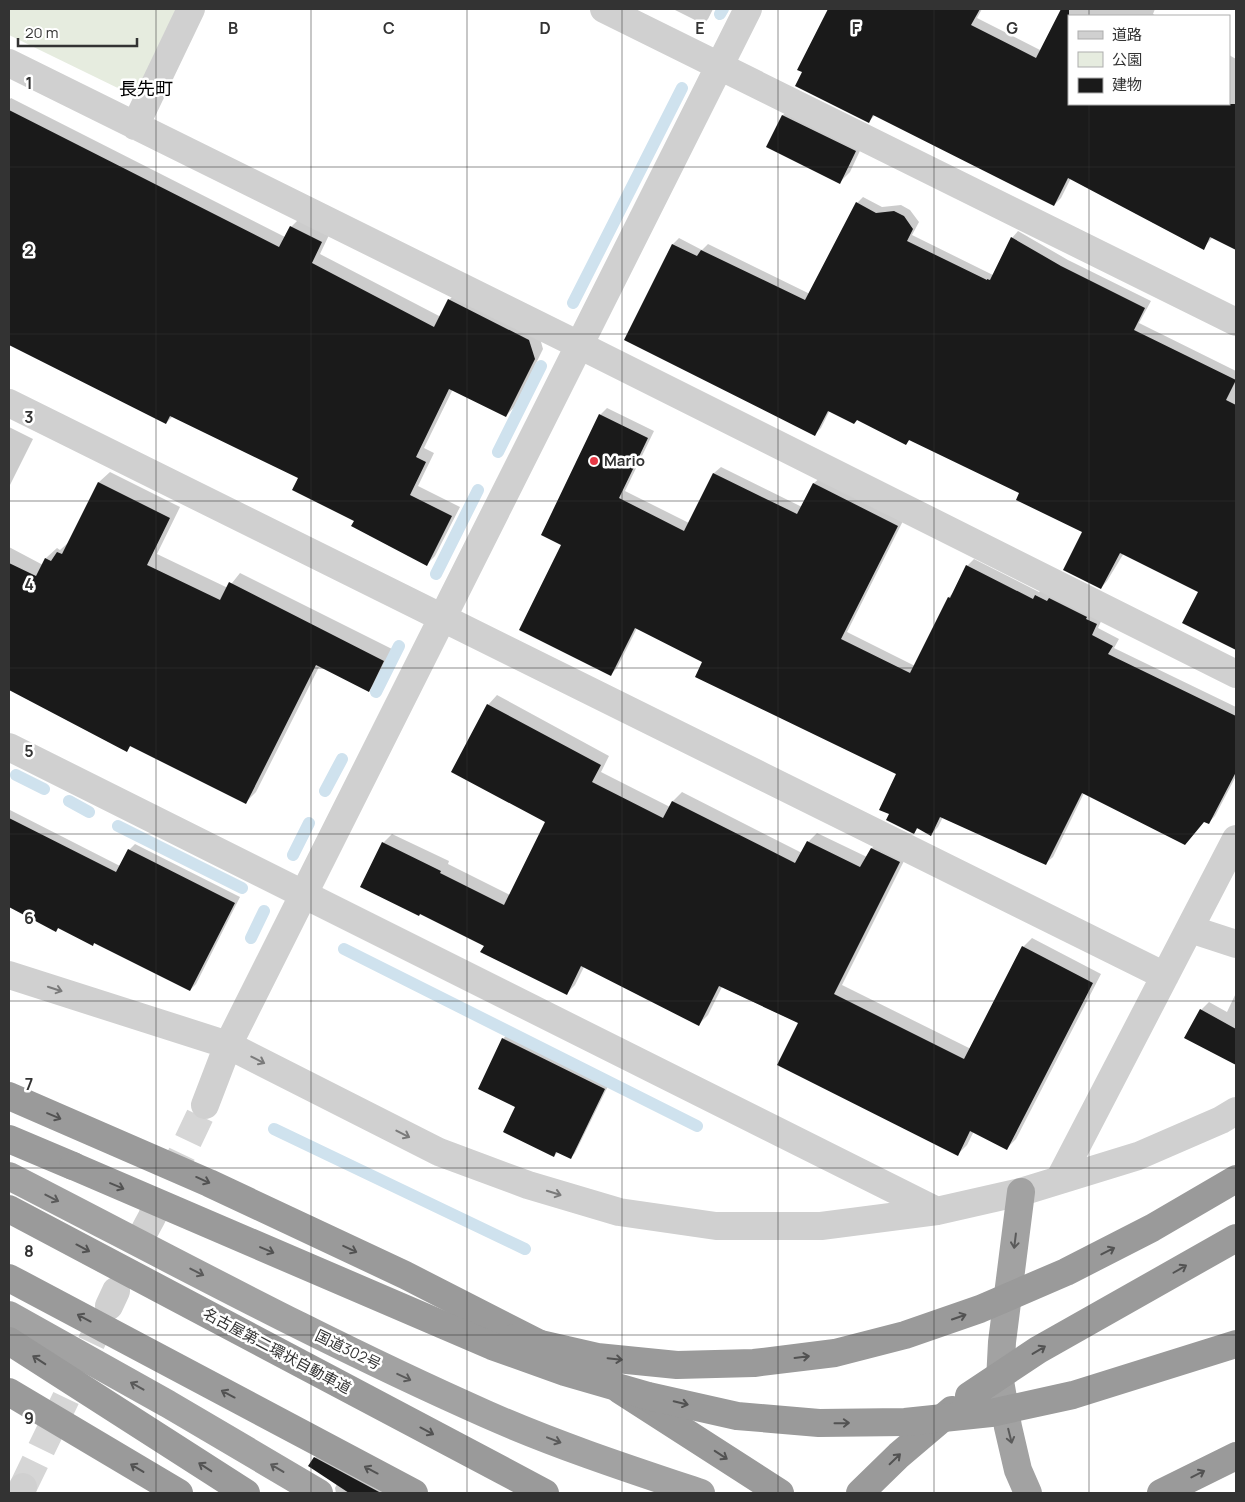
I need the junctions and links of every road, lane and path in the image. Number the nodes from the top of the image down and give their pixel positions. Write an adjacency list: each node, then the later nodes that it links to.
1 (191, 9): 6 (street)
2 (604, 9): 5 (street)
3 (748, 9): 5 (street)
4 (9, 63): 6 (street)
5 (719, 67): 7 (street); 8 (street)
6 (135, 126): 8 (street)
7 (1236, 322)
8 (579, 345): 10 (street); 11 (street)
9 (9, 403): 10 (street)
10 (442, 618): 14 (street); 18 (street)
11 (1236, 674)
12 (9, 747): 14 (street)
13 (1236, 839): 15 (street)
14 (303, 894): 19 (street); 29 (street)
15 (1190, 929): 16 (street); 18 (street)
16 (1236, 944)
17 (9, 975): 19 (street, one-way to 19)
18 (1165, 976): 26 (street)
19 (228, 1044): 21 (street); 29 (street, one-way to 29)
20 (9, 1096): 44 (highway, one-way to 44)
21 (205, 1105)
22 (1236, 1111): 26 (street)
23 (9, 1138): 32 (highway, one-way to 32, bridge)
24 (9, 1176): 43 (highway, 国道302号, one-way to 43)
25 (1236, 1179): 32 (highway, one-way to 25, bridge)
26 (1059, 1180): 27 (street)
27 (1021, 1192): 29 (street); 46 (highway, one-way to 46)
28 (9, 1209): 42 (highway, 名古屋第二環状自動車道, one-way to 42, bridge)
29 (937, 1211)
30 (1236, 1238): 45 (highway, one-way to 30, bridge)
31 (9, 1278): 41 (highway, one-way to 31, bridge)
32 (382, 1299): 35 (highway, one-way to 35, bridge)
33 (9, 1315): 40 (highway, one-way to 33)
34 (9, 1341): 39 (highway, one-way to 34, bridge)
35 (1236, 1344)
36 (9, 1392): 38 (highway, one-way to 36)
37 (1236, 1456): 47 (highway, one-way to 37)
38 (179, 1493)
39 (246, 1493)
40 (319, 1493)
41 (414, 1493)
42 (545, 1493)
43 (702, 1493)
44 (780, 1493)
45 (860, 1493)
46 (1028, 1493)
47 (1161, 1493)

